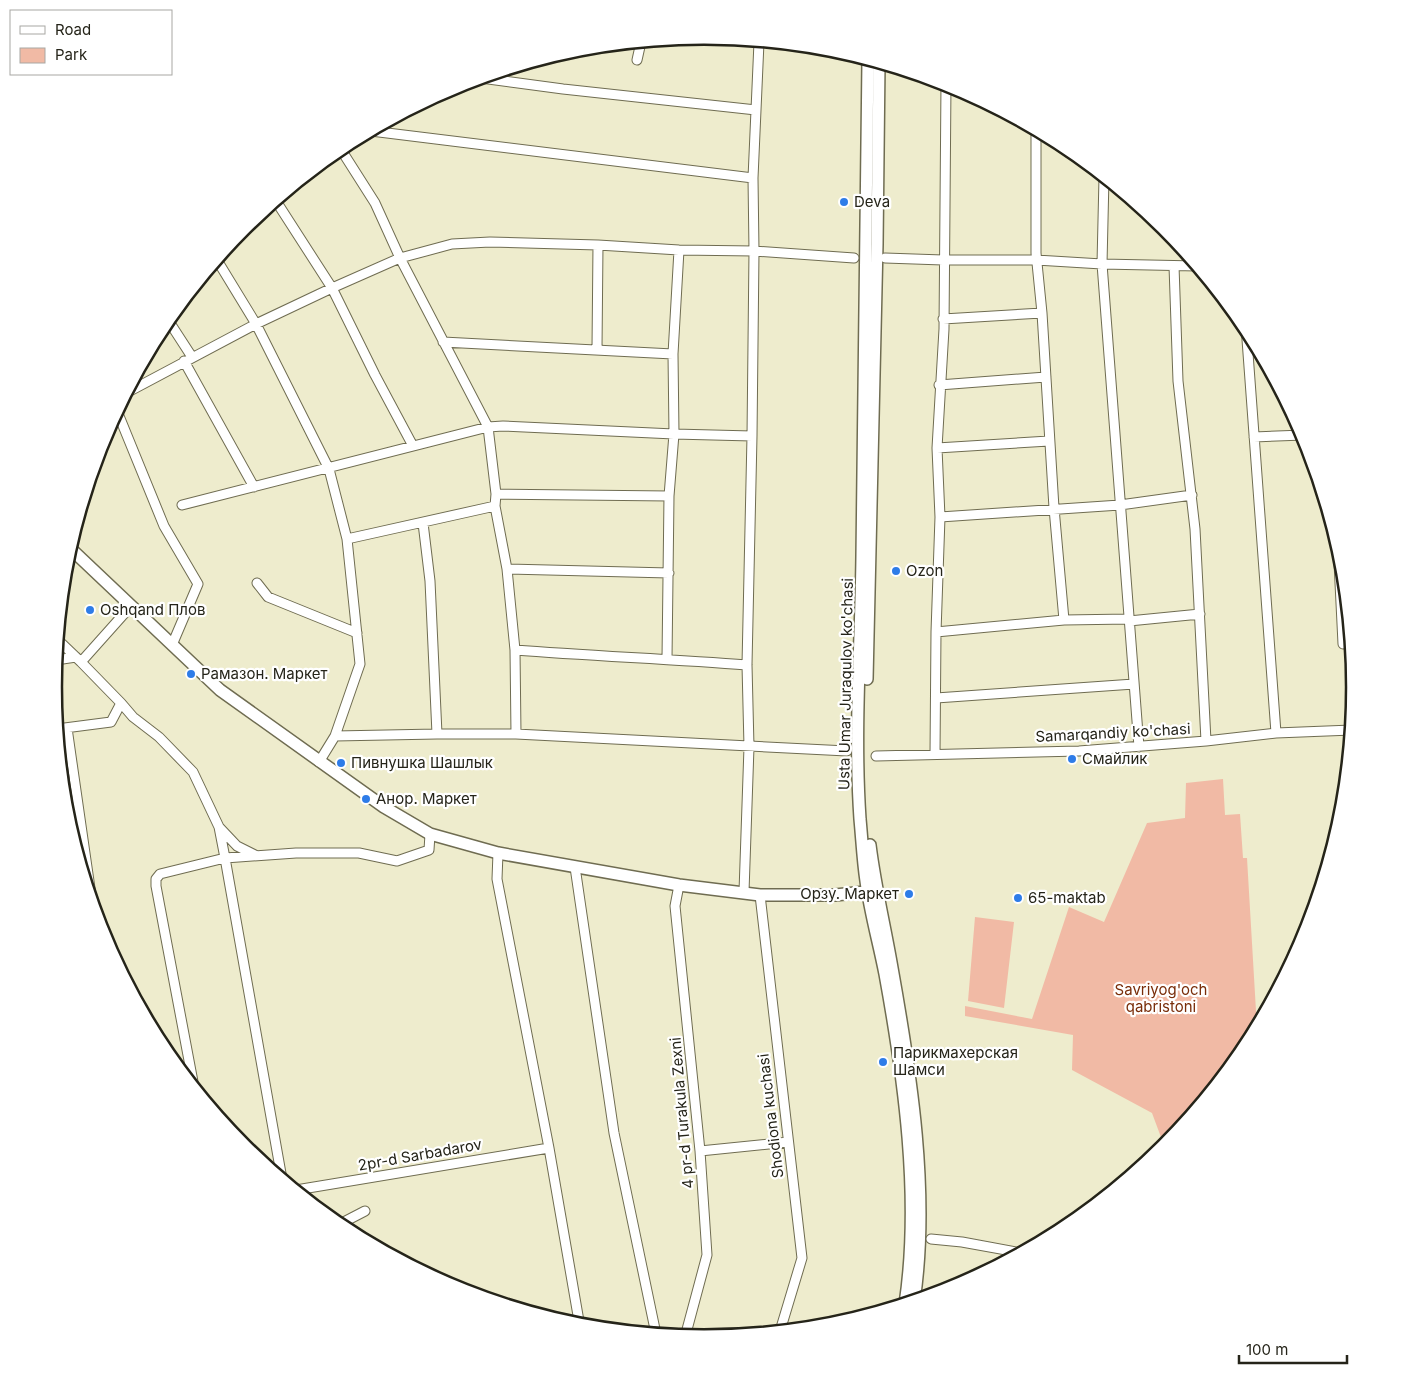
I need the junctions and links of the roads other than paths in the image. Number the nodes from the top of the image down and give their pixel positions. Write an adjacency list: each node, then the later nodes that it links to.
1 (759, 47): 8 (street)
2 (640, 48): 3 (street)
3 (637, 60)
4 (868, 66): 106 (main road, Usta Umar Juraqulov ko'chasi)
5 (879, 69): 106 (main road, Usta Umar Juraqulov ko'chasi)
6 (495, 80): 8 (street)
7 (946, 92): 21 (street)
8 (756, 110): 12 (street)
9 (381, 132): 12 (street)
10 (1036, 137): 22 (street)
11 (345, 155): 18 (street)
12 (752, 178): 17 (street)
13 (1107, 187): 23 (street)
14 (279, 205): 27 (street)
15 (598, 245): 16 (street); 18 (street); 34 (street)
16 (679, 250): 17 (street); 35 (street)
17 (754, 251): 19 (street); 44 (street)
18 (400, 258): 27 (street); 32 (street)
19 (854, 258)
20 (885, 258): 21 (street)
21 (944, 260): 22 (street); 29 (street)
22 (1036, 260): 23 (street); 28 (street)
23 (1102, 264): 25 (street); 55 (street)
24 (220, 265): 30 (street)
25 (1174, 266): 26 (street); 52 (street)
26 (1190, 266)
27 (332, 288): 30 (street); 47 (street)
28 (1042, 313): 29 (street); 37 (street)
29 (943, 319): 38 (street)
30 (256, 324): 36 (street); 49 (street)
31 (172, 328): 36 (street)
32 (443, 342): 34 (street); 41 (street)
33 (1247, 344): 45 (street)
34 (596, 349): 35 (street)
35 (673, 354): 42 (street)
36 (188, 359): 39 (street); 50 (street)
37 (1046, 377): 38 (street); 46 (street)
38 (939, 385): 48 (street)
39 (136, 387)
40 (121, 420): 74 (street)
41 (488, 427): 42 (street); 47 (street); 51 (street)
42 (674, 434): 44 (street); 53 (street)
43 (1295, 435): 45 (street)
44 (752, 436): 79 (street)
45 (1254, 437): 85 (street)
46 (1049, 441): 48 (street); 57 (street)
47 (413, 446): 49 (street)
48 (937, 448): 58 (street)
49 (329, 469): 50 (street); 60 (street)
50 (254, 487): 54 (street)
51 (496, 494): 53 (street); 56 (street)
52 (1192, 495): 55 (street); 67 (street)
53 (670, 496): 63 (street)
54 (182, 505)
55 (1120, 505): 57 (street); 69 (street)
56 (495, 506): 59 (street); 62 (street)
57 (1054, 508): 58 (street); 68 (street)
58 (940, 517): 70 (street)
59 (423, 523): 60 (street); 86 (street)
60 (347, 539): 71 (street)
61 (76, 554): 66 (main road)
62 (507, 569): 63 (street); 75 (street)
63 (669, 573): 76 (street)
64 (257, 583): 71 (street)
65 (1341, 596): 72 (street)
66 (131, 606): 74 (main road); 78 (street)
67 (1200, 614): 69 (street); 90 (street)
68 (1064, 620): 69 (street); 70 (street)
69 (1129, 620): 80 (street)
70 (936, 632): 81 (street)
71 (357, 633): 88 (street)
72 (1343, 644)
73 (63, 645): 78 (street)
74 (172, 645): 96 (main road)
75 (515, 650): 76 (street); 87 (street)
76 (667, 659): 79 (street)
77 (63, 660): 78 (street)
78 (78, 660): 82 (street)
79 (747, 665): 91 (street)
80 (1134, 684): 81 (street); 92 (street)
81 (936, 698): 94 (street)
82 (121, 703): 83 (street); 97 (street)
83 (62, 728)
84 (1346, 730): 85 (street, Samarqandiy ko'chasi)
85 (1276, 733): 90 (street, Samarqandiy ko'chasi)
86 (437, 734): 87 (street); 88 (street)
87 (516, 734): 91 (street)
88 (335, 736): 96 (street)
89 (64, 739): 99 (street)
90 (1206, 742): 92 (street, Samarqandiy ko'chasi)
91 (748, 746): 93 (street); 105 (street)
92 (1139, 747): 94 (street, Samarqandiy ko'chasi)
93 (847, 752)
94 (935, 754): 95 (street, Samarqandiy ko'chasi)
95 (876, 756)
96 (319, 762): 98 (main road)
97 (219, 827): 101 (street); 102 (street)
98 (430, 834): 100 (main road); 101 (street)
99 (83, 850)
100 (498, 853): 103 (main road); 110 (street)
101 (256, 856): 102 (street)
102 (225, 858): 108 (street); 112 (street)
103 (575, 867): 104 (main road); 122 (street)
104 (679, 885): 105 (main road); 111 (street, 4 pr-d Turakula Zexni)
105 (744, 892): 107 (main road)
106 (872, 892): 107 (main road); 118 (main road, Usta Umar Juraqulov ko'chasi); 119 (main road, Usta Umar Juraqulov ko'chasi)
107 (760, 895): 109 (street, Shodiona kuchasi)
108 (192, 1074)
109 (788, 1142): 111 (street); 121 (street, Shodiona kuchasi)
110 (549, 1148): 113 (street, 2pr-d Sarbadarov); 120 (street)
111 (700, 1151): 123 (street, 4 pr-d Turakula Zexni)
112 (280, 1171)
113 (303, 1189)
114 (365, 1211): 115 (street)
115 (346, 1221)
116 (931, 1240): 117 (street)
117 (1013, 1251)
118 (915, 1295)
119 (906, 1298)
120 (579, 1318)
121 (782, 1326)
122 (655, 1328)
123 (687, 1330)

